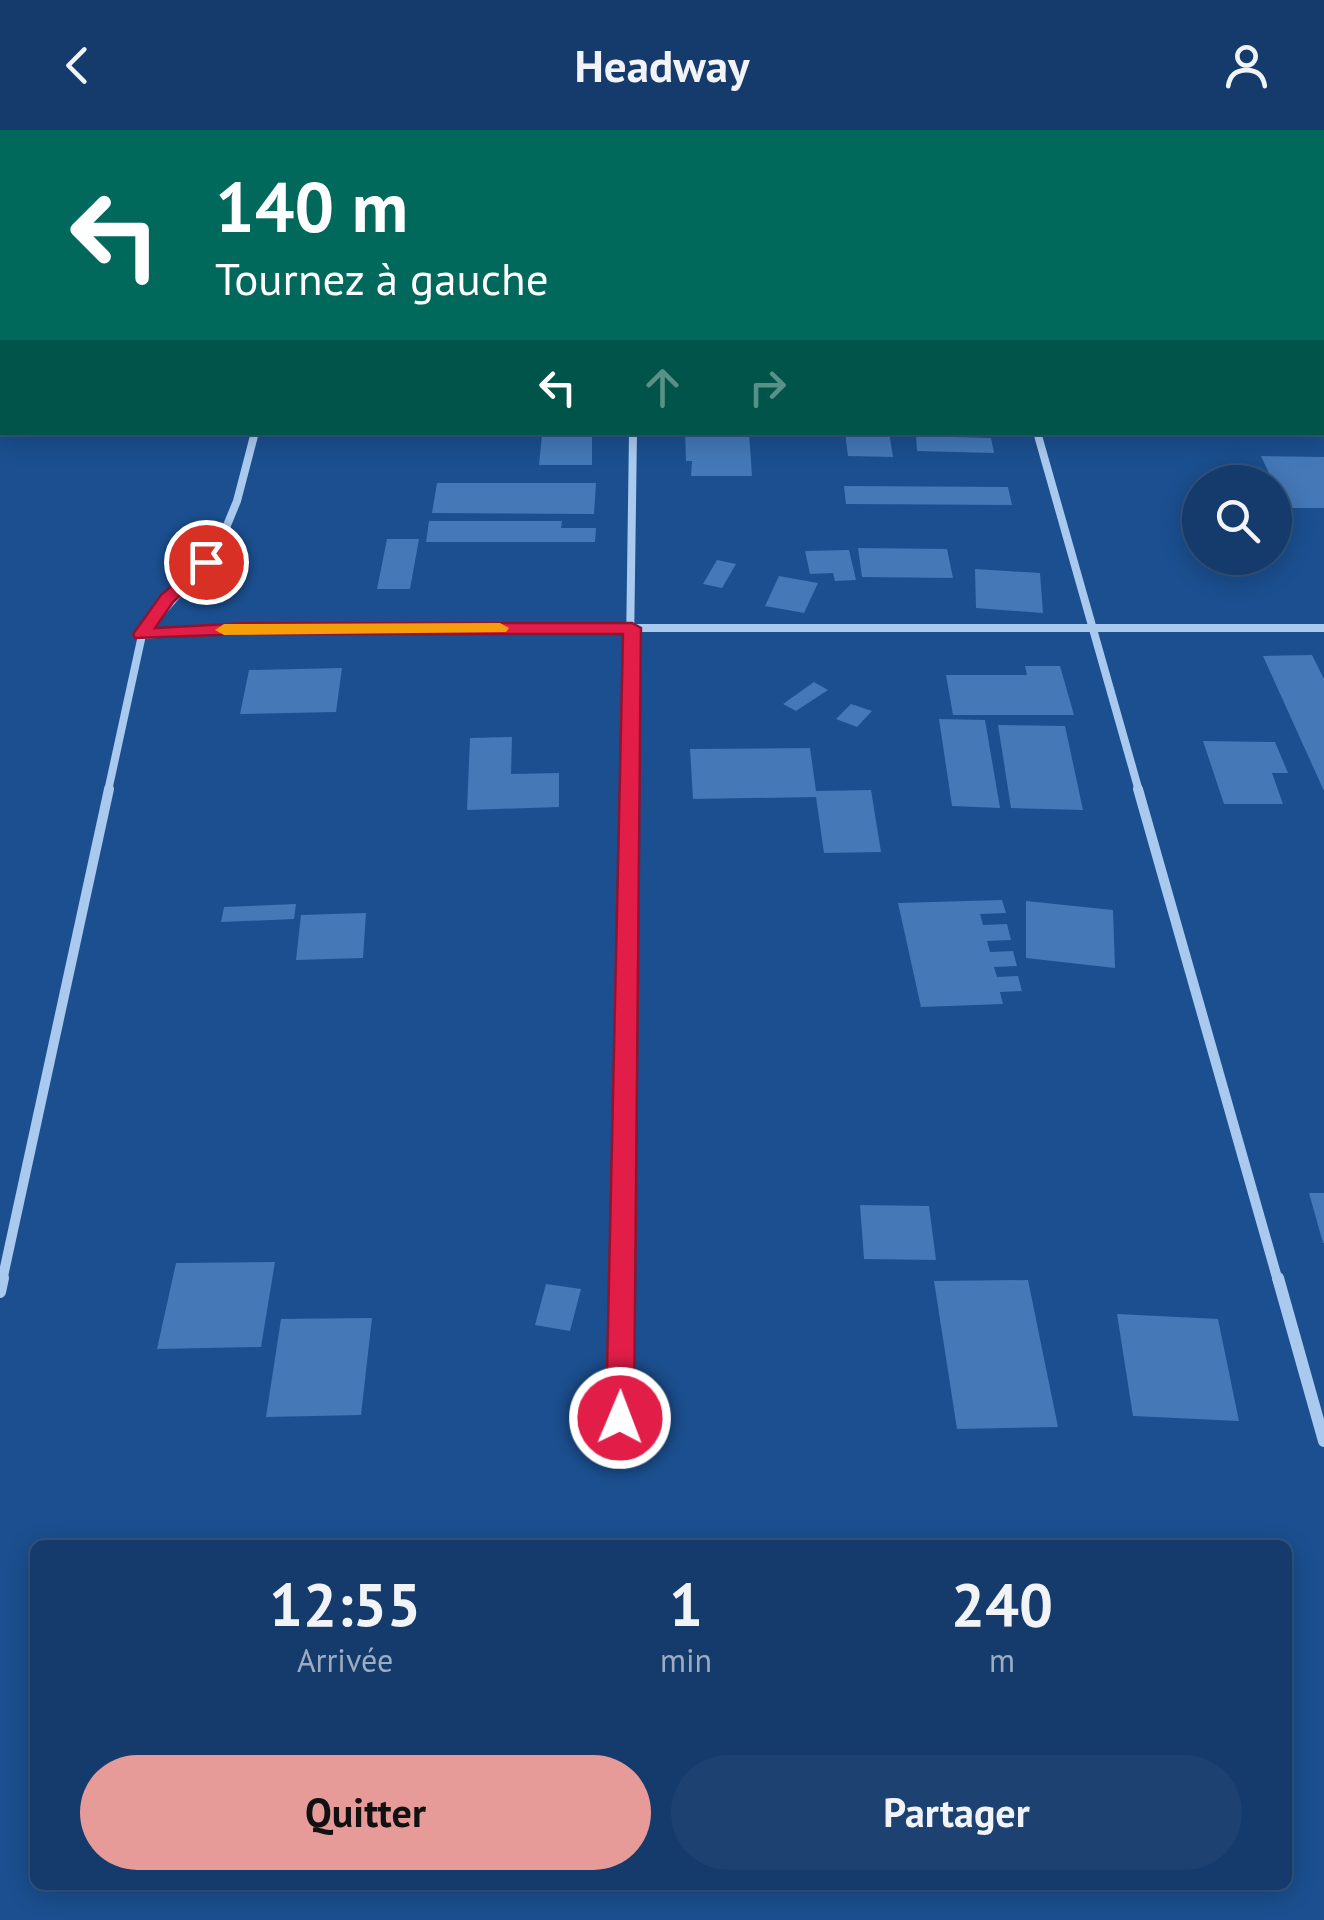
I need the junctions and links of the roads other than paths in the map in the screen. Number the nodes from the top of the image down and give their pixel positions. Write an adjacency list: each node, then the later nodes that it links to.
1 (254, 435): 7 (street)
2 (633, 435): 4 (street)
3 (1038, 435): 5 (street)
4 (632, 628): 5 (street); 7 (street); 10 (street)
5 (1092, 628): 6 (street); 9 (street)
6 (1324, 628)
7 (142, 634): 8 (street)
8 (0, 1292)
9 (1324, 1441)
10 (620, 1458)

